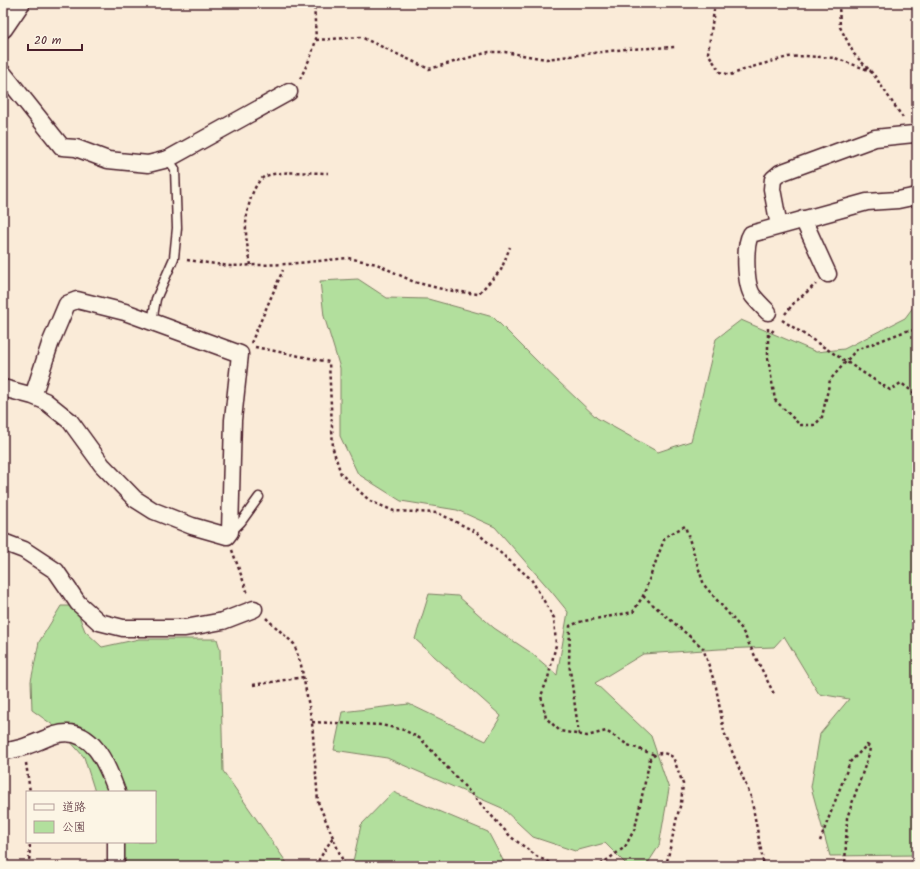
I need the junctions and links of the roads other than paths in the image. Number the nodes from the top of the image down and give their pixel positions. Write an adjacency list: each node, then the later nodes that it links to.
1 (20, 3): 2 (street)
2 (3, 28)
3 (3, 73): 6 (street)
4 (289, 92): 6 (street)
5 (914, 134): 9 (street)
6 (168, 159): 12 (lane)
7 (917, 196): 8 (street)
8 (803, 219): 9 (street); 10 (street)
9 (779, 226): 11 (street)
10 (828, 274)
11 (774, 316)
12 (152, 322): 14 (street); 16 (street)
13 (3, 388): 14 (street)
14 (33, 396): 16 (street)
15 (259, 497): 16 (lane)
16 (228, 534)
17 (3, 542): 18 (street)
18 (254, 609)
19 (3, 751): 20 (street)
20 (117, 791)
21 (116, 843): 22 (street)
22 (116, 866)

